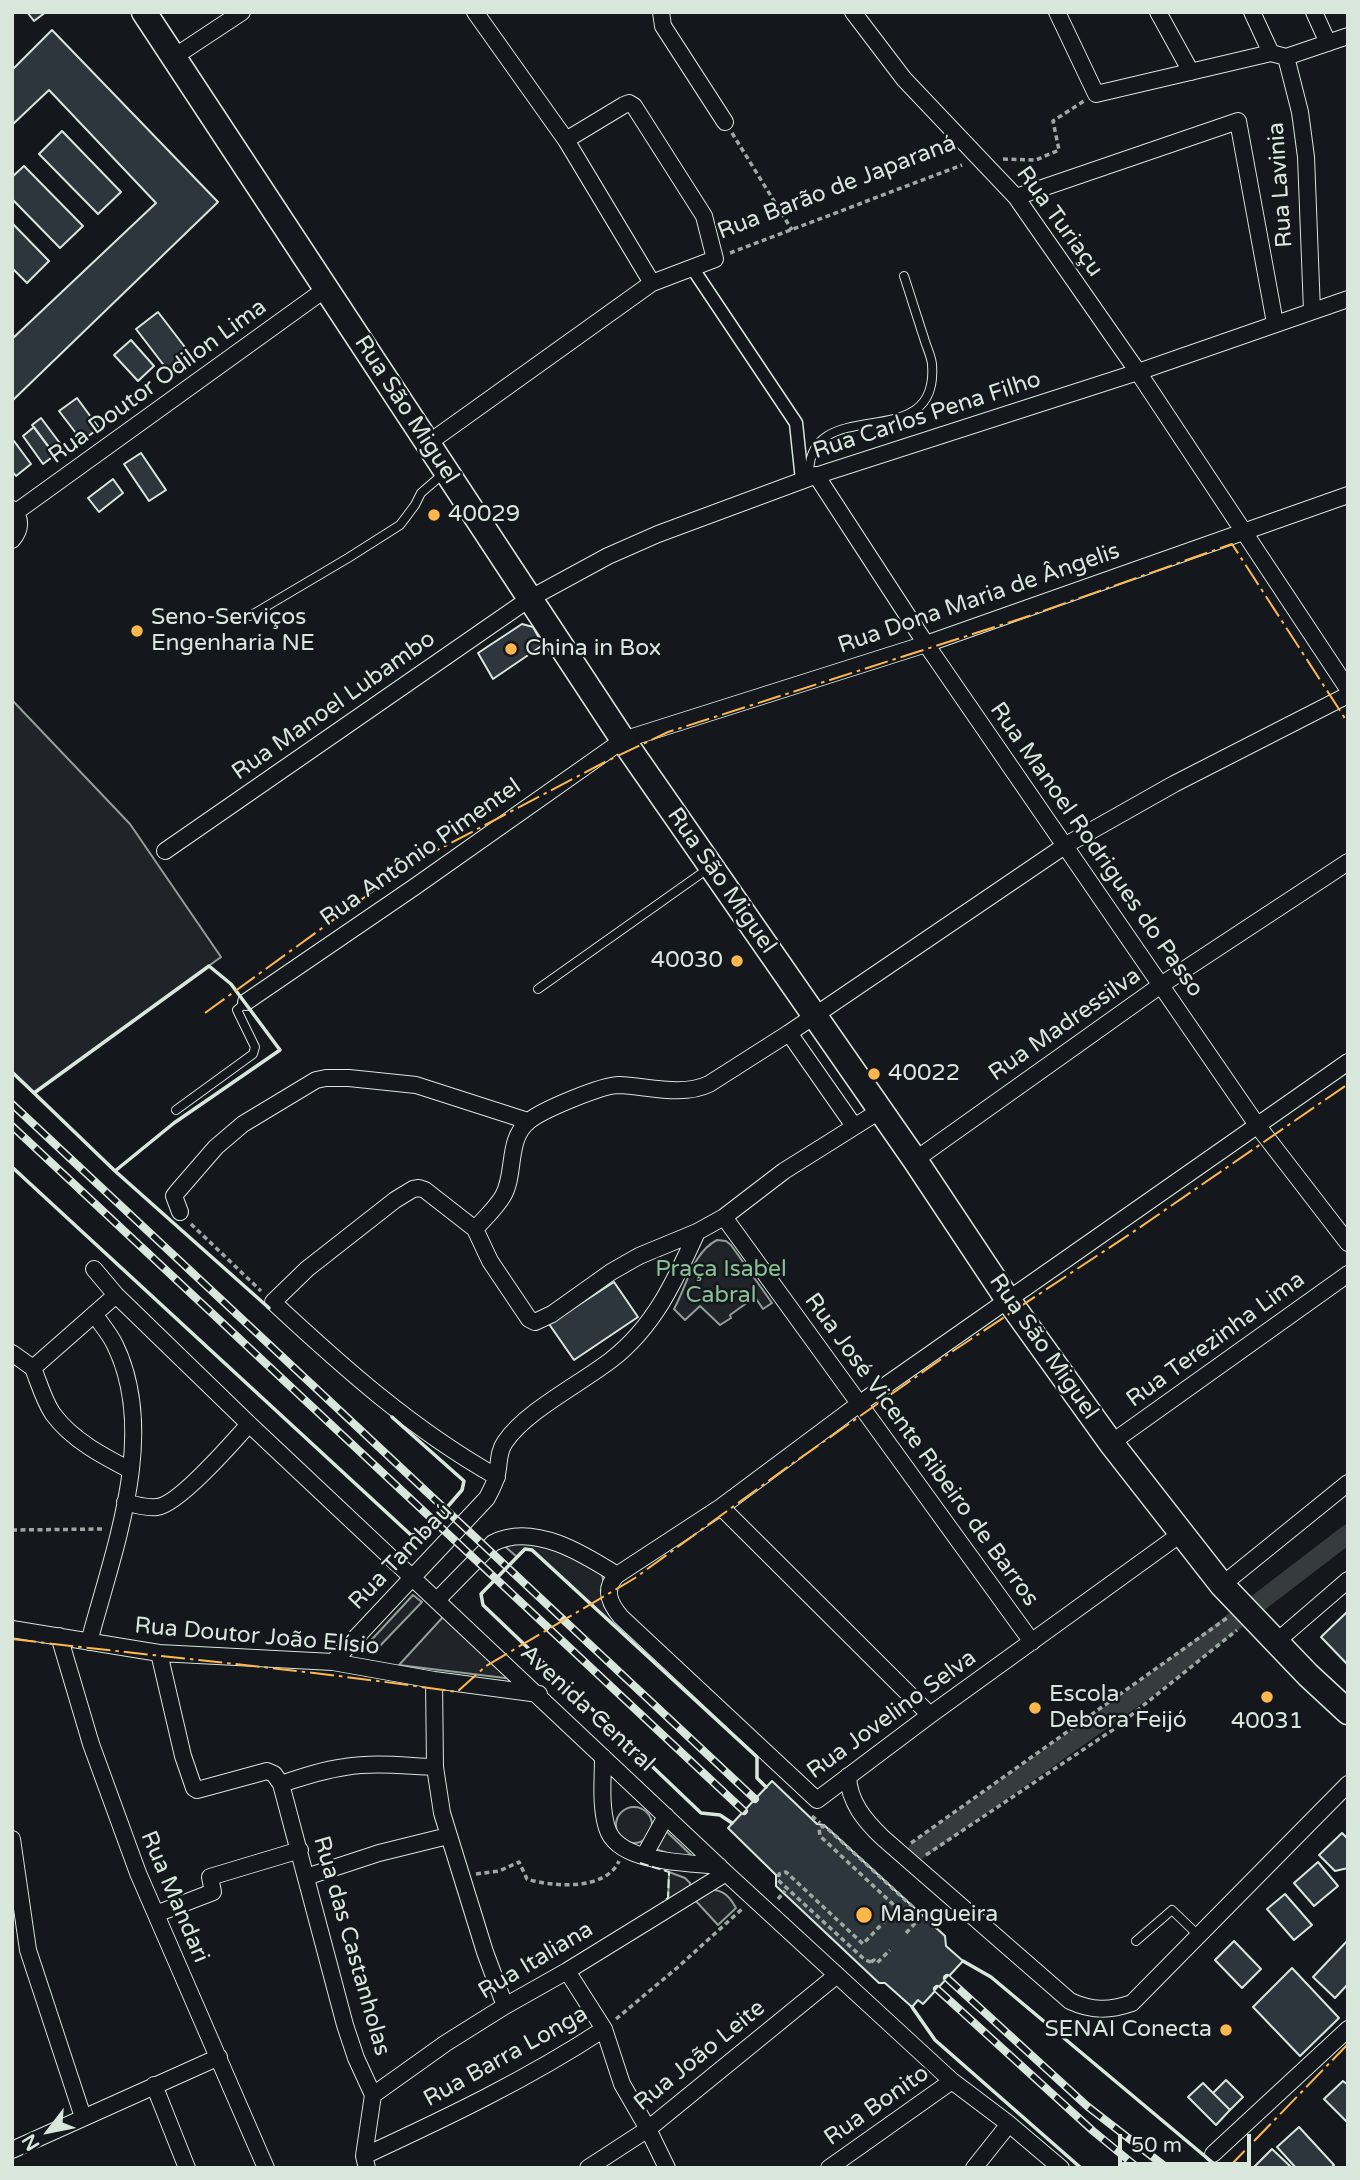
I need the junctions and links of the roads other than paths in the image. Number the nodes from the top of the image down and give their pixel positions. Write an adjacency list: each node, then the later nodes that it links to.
1 (144, 12): 13 (main road, Rua São Miguel)
2 (242, 12): 13 (street)
3 (475, 12): 16 (street)
4 (661, 12): 15 (street)
5 (853, 12): 17 (street, Rua Turiaçu)
6 (1057, 12): 14 (street)
7 (1158, 12): 14 (street)
8 (1252, 12): 12 (street, Rua Lavinia)
9 (1314, 12): 11 (street)
10 (1348, 36): 11 (street)
11 (1328, 43): 12 (street)
12 (1278, 55): 14 (street); 23 (street, Rua Lavinia)
13 (173, 57): 21 (main road, Rua São Miguel)
14 (1191, 72)
15 (725, 122)
16 (566, 140): 18 (street, Rua Barão de Japaraná); 20 (street)
17 (1016, 197): 24 (street); 25 (street, Rua Turiaçu)
18 (693, 269): 20 (street, Rua Barão de Japaraná); 28 (street, Rua Manoel Rodrigues do Passo)
19 (904, 276): 28 (lane)
20 (652, 283): 26 (street, Rua Barão de Japaraná)
21 (327, 288): 26 (main road, Rua São Miguel); 30 (street, Rua Doutor Odilon Lima)
22 (1348, 299): 23 (street, Rua Carlos Pena Filho)
23 (1312, 311): 24 (street, Rua Carlos Pena Filho)
24 (1275, 323): 25 (street, Rua Carlos Pena Filho)
25 (1138, 372): 28 (street, Rua Carlos Pena Filho); 31 (street, Rua Turiaçu)
26 (427, 444): 27 (main road, Rua São Miguel)
27 (445, 472): 33 (main road, Rua São Miguel); 34 (lane)
28 (809, 478): 33 (street, Rua Carlos Pena Filho); 35 (street, Rua Manoel Rodrigues do Passo)
29 (1348, 495): 31 (street, Rua Dona Maria de Ângelis)
30 (14, 510): 32 (street, Rua Doutor Odilon Lima)
31 (1242, 531): 35 (street, Rua Dona Maria de Ângelis); 36 (street, Rua Turiaçu)
32 (12, 540)
33 (529, 598): 38 (main road, Rua São Miguel); 40 (street, Rua Manoel Lubambo)
34 (250, 616)
35 (926, 644): 38 (street, Rua Dona Maria de Ângelis); 39 (street, Rua Manoel Rodrigues do Passo)
36 (1348, 689)
37 (1348, 695): 39 (street)
38 (623, 740): 42 (main road, Rua São Miguel); 45 (street, Rua Antônio Pimentel)
39 (1066, 845): 43 (street, Rua Manoel Rodrigues do Passo); 46 (street)
40 (164, 851)
41 (1348, 862): 43 (street, Rua Madressilva)
42 (711, 866): 44 (lane); 46 (main road, Rua São Miguel)
43 (1161, 985): 52 (street, Rua Manoel Rodrigues do Passo); 54 (street, Rua Madressilva)
44 (538, 989)
45 (246, 1002): 49 (lane)
46 (815, 1015): 47 (street); 50 (main road, Rua São Miguel)
47 (789, 1033): 51 (street); 53 (street)
48 (1348, 1062): 52 (street)
49 (176, 1110)
50 (881, 1110): 53 (street); 54 (main road, Rua São Miguel)
51 (528, 1121): 55 (street); 57 (street)
52 (1257, 1125): 59 (street, Rua Manoel Rodrigues do Passo); 63 (street)
53 (855, 1126): 56 (street)
54 (915, 1160): 63 (main road, Rua São Miguel)
55 (180, 1212)
56 (724, 1217): 58 (street); 67 (street, Rua José Vicente Ribeiro de Barros)
57 (475, 1229): 58 (street); 71 (street)
58 (697, 1232): 71 (street, Rua Tambaú)
59 (1348, 1243)
60 (94, 1269): 62 (street, Avenida Central)
61 (1348, 1273): 69 (street, Rua Terezinha Lima)
62 (116, 1294): 64 (street); 68 (street, Avenida Central)
63 (1008, 1300): 67 (street); 69 (main road, Rua São Miguel)
64 (94, 1314): 66 (street); 70 (street)
65 (12, 1353): 66 (street)
66 (33, 1368): 70 (street)
67 (859, 1404): 74 (street); 84 (street, Rua José Vicente Ribeiro de Barros)
68 (249, 1424): 73 (street); 77 (street, Avenida Central)
69 (1111, 1443): 75 (main road, Rua São Miguel)
70 (130, 1470): 73 (street)
71 (497, 1477): 77 (street, Rua Tambaú)
72 (1348, 1483): 79 (street)
73 (125, 1502): 83 (street)
74 (721, 1507): 76 (street); 91 (street)
75 (1182, 1532): 79 (main road, Rua São Miguel); 84 (street, Rua Jovelino Selva)
76 (617, 1575): 80 (street); 94 (street, Rua Jovelino Selva)
77 (413, 1576): 80 (street, Avenida Central); 87 (street, Rua Tambaú)
78 (1348, 1580): 85 (street)
79 (1222, 1585): 85 (main road, Rua São Miguel)
80 (437, 1600): 89 (street, Avenida Central)
81 (12, 1629): 82 (street, Rua Doutor João Elísio)
82 (59, 1636): 83 (street, Rua Doutor João Elísio); 104 (street, Rua Mandari)
83 (89, 1642): 86 (street, Rua Doutor João Elísio)
84 (1032, 1642): 91 (street, Rua Jovelino Selva)
85 (1276, 1642): 90 (main road, Rua São Miguel)
86 (159, 1653): 87 (street, Rua Doutor João Elísio); 95 (street)
87 (332, 1662): 88 (street, Rua Doutor João Elísio)
88 (434, 1680): 89 (street, Rua Doutor João Elísio); 93 (street)
89 (539, 1694): 92 (street, Avenida Central)
90 (1348, 1712)
91 (930, 1715): 94 (street, Rua Jovelino Selva)
92 (603, 1757): 97 (street, Avenida Central); 101 (street)
93 (435, 1767): 95 (street); 98 (street)
94 (848, 1776): 105 (street)
95 (279, 1782): 100 (street, Rua das Castanholas)
96 (1348, 1784): 105 (street)
97 (666, 1816): 101 (street); 102 (street, Avenida Central)
98 (448, 1836): 103 (street); 109 (street)
99 (13, 1843): 116 (street)
100 (300, 1850): 103 (street, Rua das Castanholas); 104 (street)
101 (644, 1856): 102 (street)
102 (723, 1869): 107 (street, Rua Italiana); 108 (street, Avenida Central)
103 (306, 1877): 115 (street, Rua das Castanholas)
104 (156, 1914): 112 (street, Rua Mandari)
105 (1198, 1935): 106 (lane)
106 (1136, 1941)
107 (567, 1971): 109 (street, Rua Italiana); 110 (street)
108 (836, 1975): 113 (street, Avenida Central); 118 (street, Rua João Leite)
109 (505, 2006): 115 (street, Rua Italiana)
110 (604, 2029): 118 (street); 121 (street, Rua Barra Longa)
111 (1348, 2029): 120 (street)
112 (219, 2057): 114 (street); 123 (street, Rua Mandari)
113 (952, 2081): 117 (street, Avenida Central); 126 (street, Rua Bonito)
114 (154, 2085): 116 (street); 122 (street)
115 (373, 2095): 121 (street)
116 (83, 2116): 119 (street)
117 (1009, 2123): 127 (street); 128 (street, Avenida Central)
118 (648, 2129): 124 (street, Rua João Leite); 125 (street)
119 (12, 2150)
120 (1213, 2154)
121 (365, 2162)
122 (187, 2168)
123 (266, 2168)
124 (588, 2168)
125 (667, 2168)
126 (829, 2168)
127 (974, 2168)
128 (1061, 2168)

